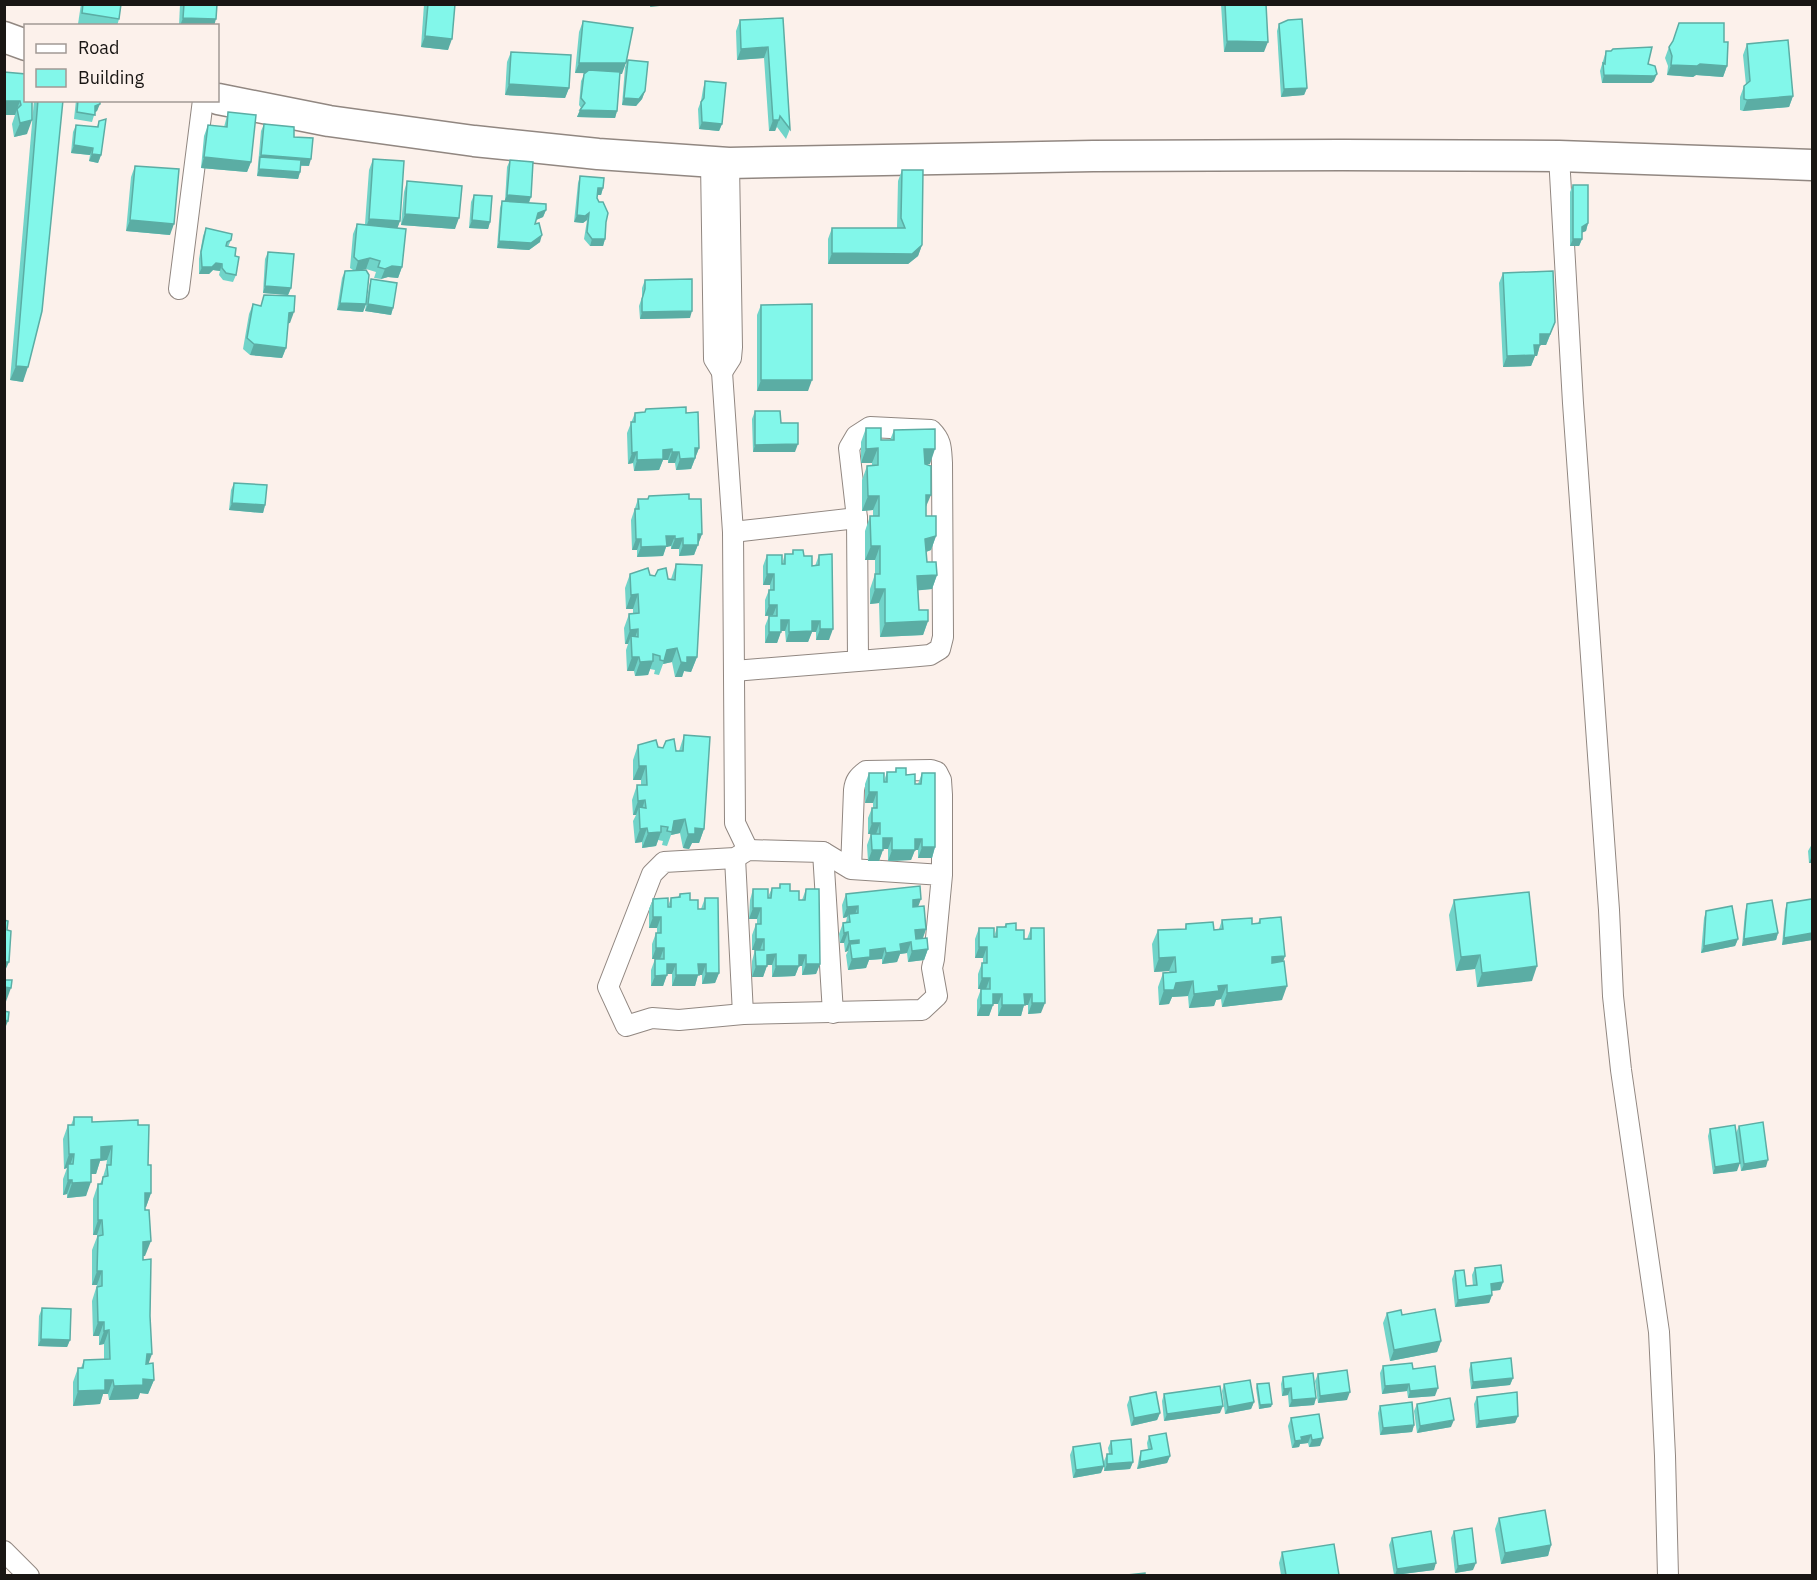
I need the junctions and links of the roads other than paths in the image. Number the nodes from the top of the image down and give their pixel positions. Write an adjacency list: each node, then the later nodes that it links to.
1 (4, 37): 2 (main road)
2 (24, 44)
3 (219, 99): 6 (main road)
4 (203, 102): 8 (street)
5 (1559, 156): 6 (main road); 7 (main road); 21 (street)
6 (720, 162): 10 (street)
7 (1812, 165)
8 (179, 290)
9 (857, 518): 10 (street); 11 (street); 11 (street)
10 (733, 532): 12 (street)
11 (858, 661): 12 (street)
12 (734, 671): 14 (street)
13 (823, 852): 14 (street); 15 (street); 17 (street)
14 (741, 854): 18 (street); 18 (street)
15 (851, 869): 16 (street); 16 (street)
16 (942, 875): 17 (street)
17 (833, 1013): 18 (street)
18 (743, 1014)
19 (4, 1551): 20 (street)
20 (29, 1575)
21 (1668, 1575)

